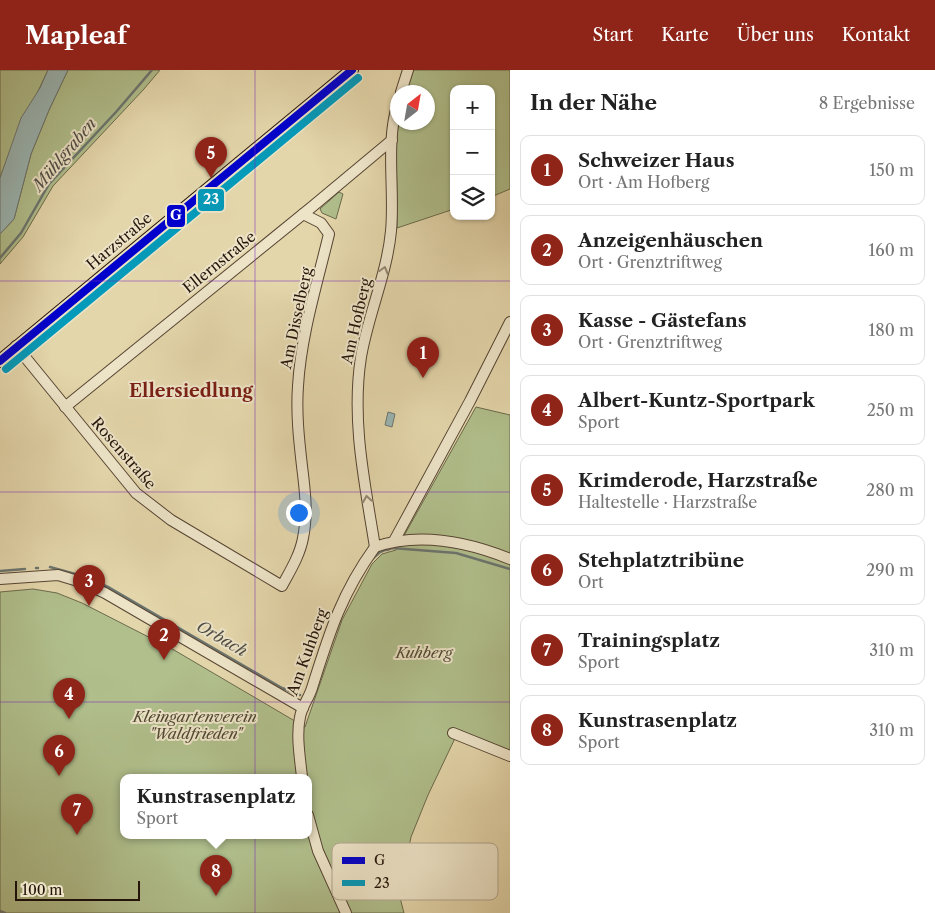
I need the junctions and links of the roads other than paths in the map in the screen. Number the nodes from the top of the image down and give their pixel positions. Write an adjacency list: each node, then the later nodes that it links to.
1 (352, 70): 8 (main road, Harzstraße)
2 (408, 70): 3 (street)
3 (403, 85)
4 (392, 130): 5 (street, Am Hofberg)
5 (392, 140): 6 (street, Ellernstraße); 12 (street, Am Hofberg, one-way to 5)
6 (304, 214): 10 (street, Ellernstraße); 15 (street, Am Disselberg)
7 (510, 322): 11 (street)
8 (16, 346): 9 (main road, Harzstraße); 10 (street, Rosenstraße)
9 (0, 361)
10 (65, 407): 15 (street, Rosenstraße)
11 (394, 541): 12 (street); 13 (street)
12 (375, 547): 16 (street, Am Kuhberg)
13 (510, 560)
14 (0, 579): 16 (street)
15 (282, 586)
16 (303, 708): 19 (street, Am Kuhberg)
17 (453, 733): 18 (street)
18 (510, 756)
19 (302, 774)
20 (312, 829): 21 (street)
21 (332, 882)
22 (340, 900): 23 (street)
23 (346, 913)

